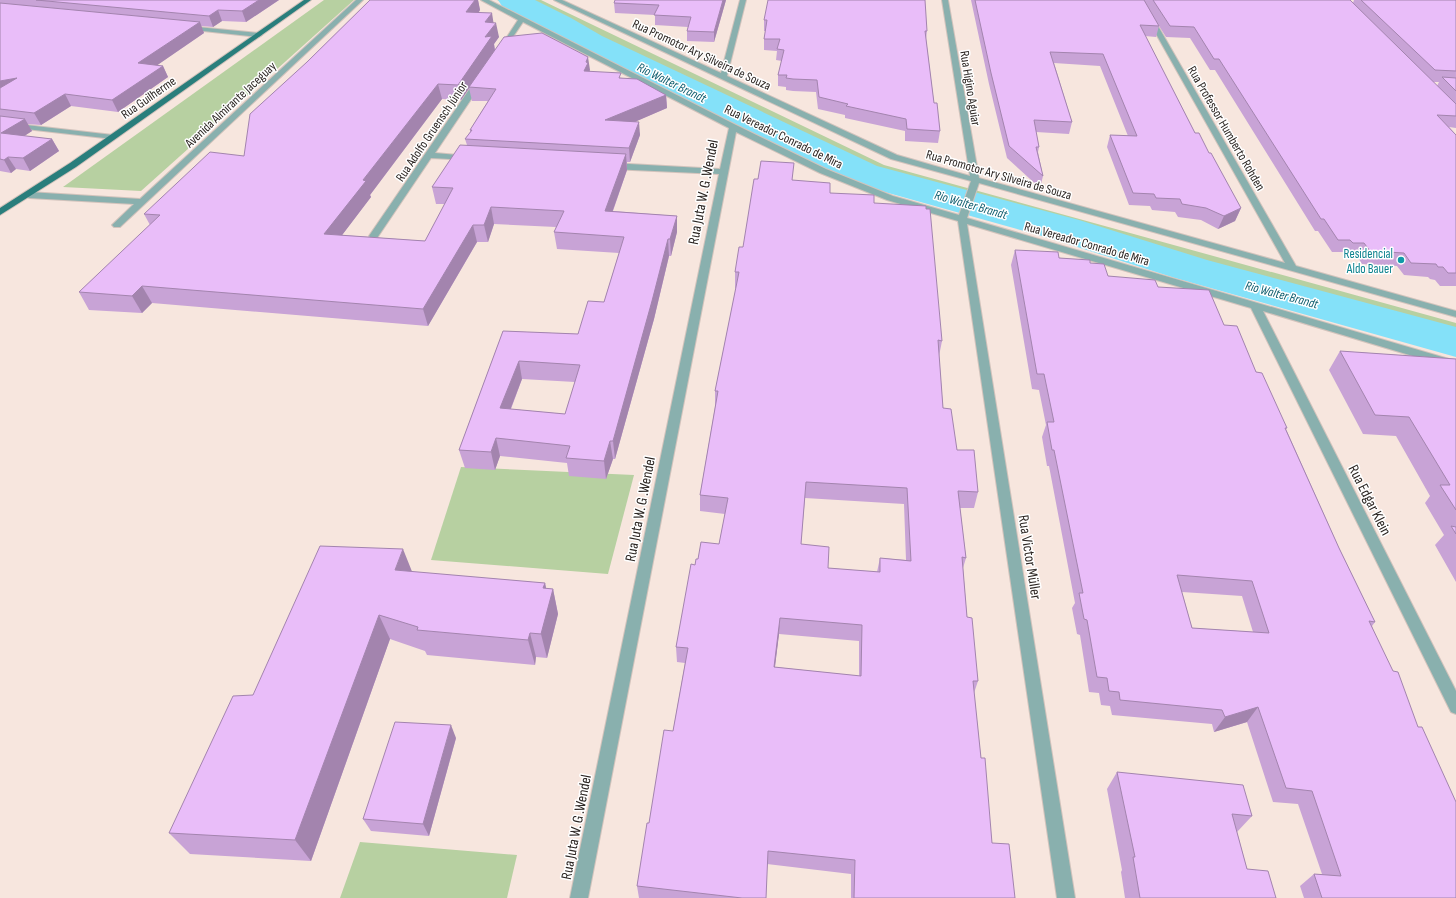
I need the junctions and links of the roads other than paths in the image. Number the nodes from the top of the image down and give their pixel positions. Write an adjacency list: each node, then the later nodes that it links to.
1 (308, 0): 10 (main road, Rua Guilherme)
2 (360, 0): 23 (street, Avenida Almirante Jaceguay)
3 (484, 0): 8 (street, Rua Vereador Conrado de Mira)
4 (557, 0): 13 (street, Rua Promotor Ary Silveira de Souza)
5 (743, 0): 13 (street)
6 (944, 0): 21 (street, Rua Higino Aguiar)
7 (1140, 0): 28 (street, Rua Professor Humberto Rohden)
8 (522, 19): 11 (street); 15 (street, Rua Vereador Conrado de Mira)
9 (181, 27): 10 (street)
10 (259, 35): 16 (main road, Rua Guilherme)
11 (495, 58)
12 (486, 71): 17 (street, Rua Adolfo Gruensch Júnior)
13 (723, 78): 21 (street, Rua Promotor Ary Silveira de Souza)
14 (0, 124): 16 (street)
15 (733, 127): 20 (street, Rua Juta W. G .Wendel); 25 (street, Rua Vereador Conrado de Mira)
16 (113, 137): 22 (main road, Rua Guilherme)
17 (429, 155): 18 (street); 27 (street, Rua Adolfo Gruensch Júnior)
18 (477, 158)
19 (604, 165): 20 (street)
20 (723, 172): 33 (street, Rua Juta W. G .Wendel)
21 (974, 180): 25 (street); 28 (street, Rua Promotor Ary Silveira de Souza)
22 (29, 195): 23 (street); 24 (main road, Rua Guilherme)
23 (142, 202): 26 (street, Avenida Almirante Jaceguay)
24 (0, 212)
25 (962, 220): 29 (street, Rua Vereador Conrado de Mira); 34 (street, Rua Victor Müller)
26 (117, 225)
27 (374, 236)
28 (1293, 269): 30 (street, Rua Promotor Ary Silveira de Souza)
29 (1255, 306): 31 (street, Rua Vereador Conrado de Mira); 32 (street, Rua Edgar Klein)
30 (1456, 314)
31 (1456, 365)
32 (1456, 707)
33 (579, 898)
34 (1066, 898)

